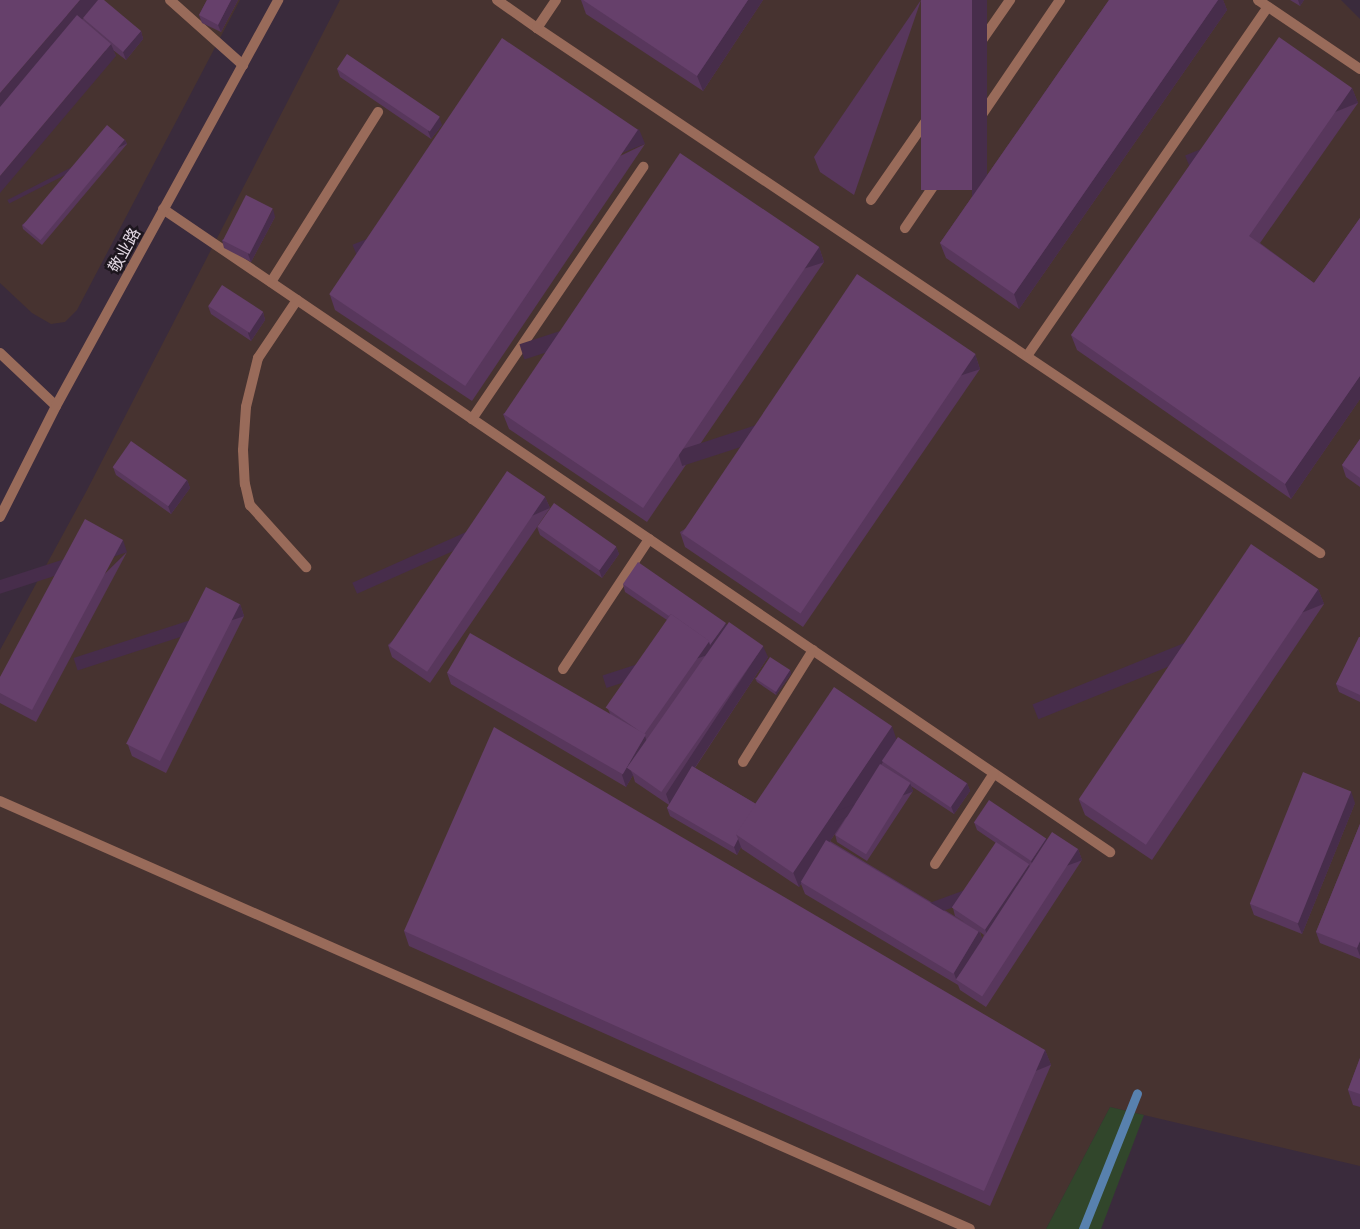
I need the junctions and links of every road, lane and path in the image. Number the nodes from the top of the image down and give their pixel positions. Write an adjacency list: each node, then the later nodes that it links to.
1 (170, 0): 10 (street)
2 (278, 0): 10 (street, 敬业路)
3 (497, 0): 9 (street)
4 (556, 0): 9 (street)
5 (1010, 0): 14 (street)
6 (1060, 0): 16 (street)
7 (1258, 0): 8 (street)
8 (1268, 7): 11 (street); 20 (street)
9 (538, 28): 20 (street)
10 (243, 65): 15 (street, 敬业路)
11 (1360, 69)
12 (378, 112): 17 (street)
13 (643, 167): 22 (street)
14 (871, 200)
15 (164, 209): 17 (street); 21 (street, 敬业路)
16 (905, 228)
17 (271, 282): 18 (street)
18 (297, 300): 22 (street); 26 (street)
19 (0, 352): 21 (street)
20 (1027, 356): 25 (street)
21 (56, 406): 23 (street, 敬业路)
22 (472, 419): 24 (street)
23 (0, 517)
24 (649, 539): 27 (street); 28 (street)
25 (1320, 553)
26 (306, 567)
27 (813, 650): 29 (street); 30 (street)
28 (563, 669)
29 (743, 762)
30 (994, 774): 32 (street); 33 (street)
31 (0, 801): 34 (street)
32 (1110, 852)
33 (935, 864)
34 (970, 1229)

